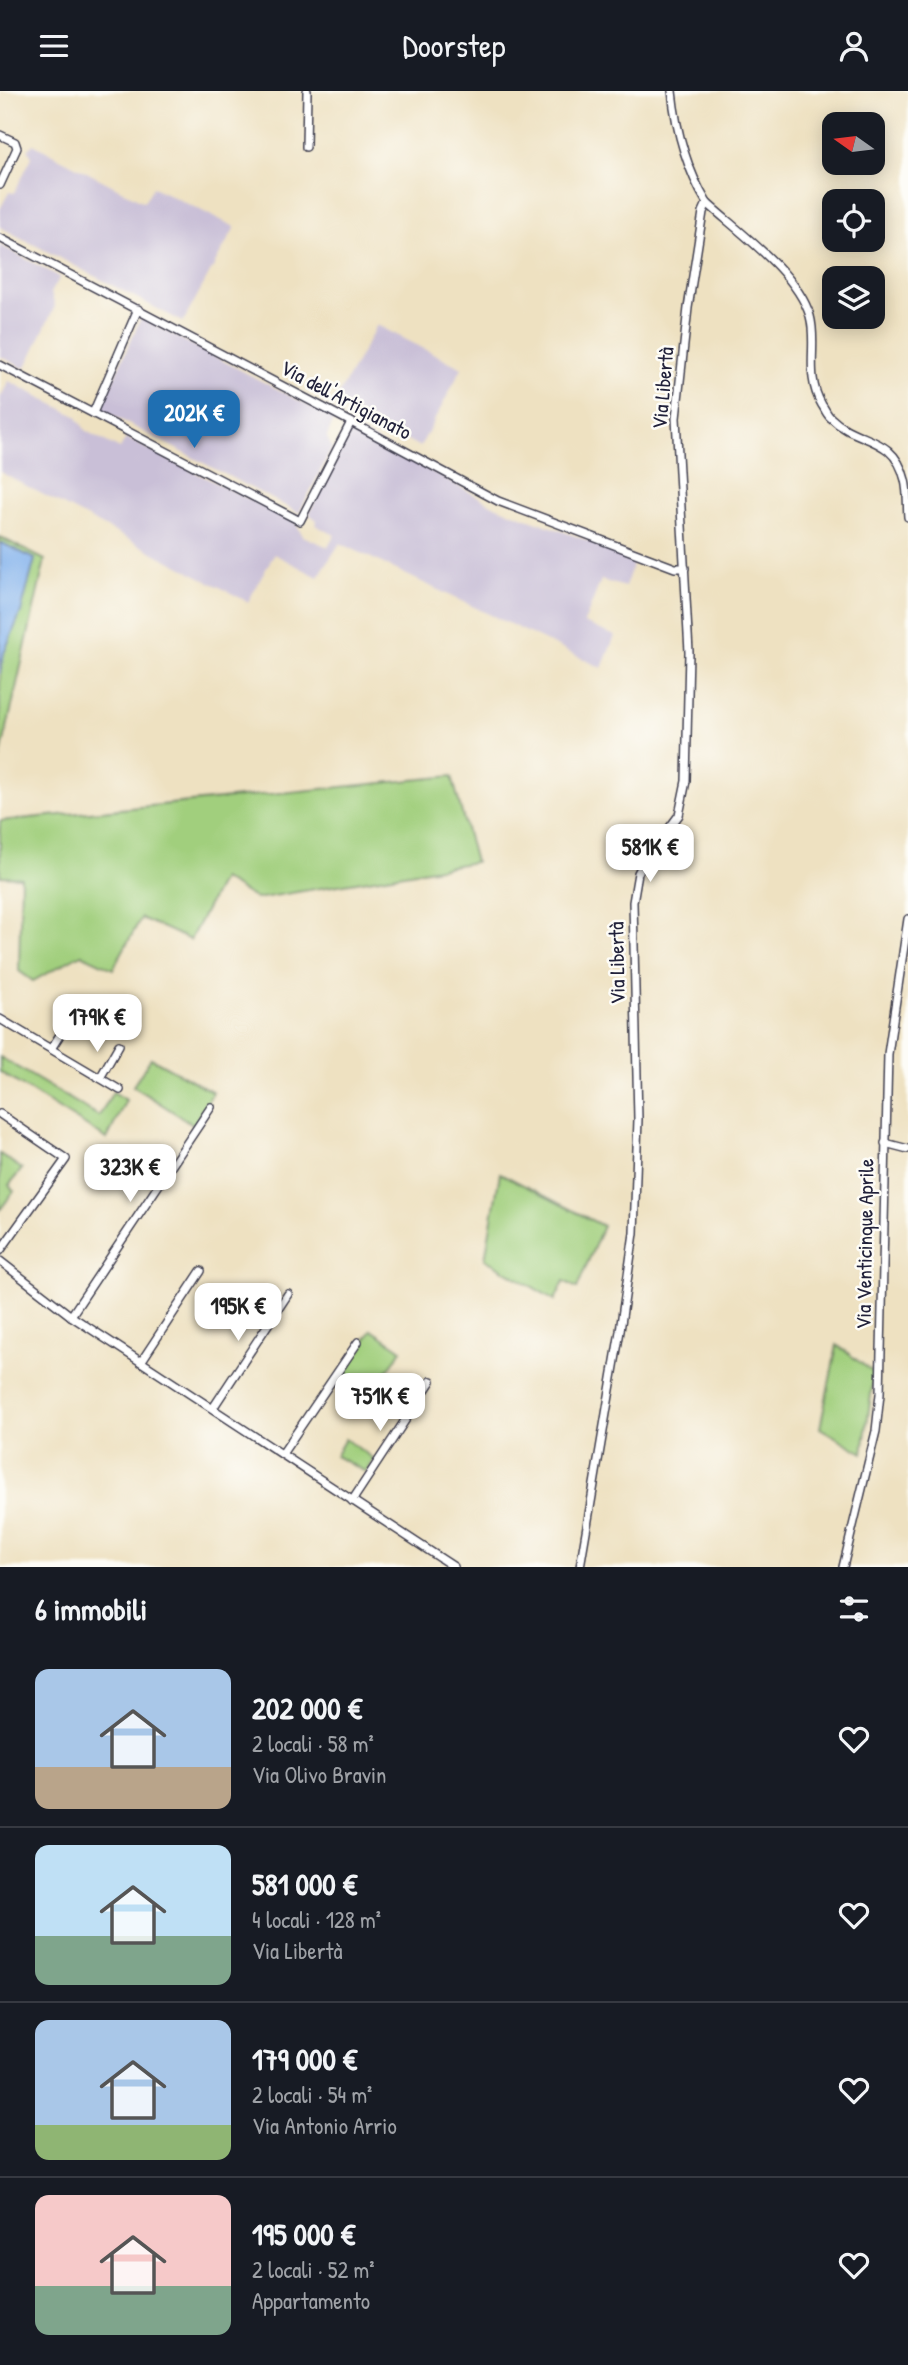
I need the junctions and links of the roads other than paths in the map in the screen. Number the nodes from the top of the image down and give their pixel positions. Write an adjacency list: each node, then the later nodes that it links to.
1 (307, 91): 4 (street)
2 (672, 91): 6 (street)
3 (0, 135): 5 (street)
4 (306, 147)
5 (0, 185)
6 (707, 203): 12 (street); 13 (street, Via Libertà)
7 (0, 238): 8 (street, Via dell'Artigianato)
8 (138, 309): 10 (street); 11 (street, Via dell'Artigianato)
9 (0, 365): 10 (street)
10 (93, 413): 11 (street)
11 (351, 422): 13 (street, Via dell'Artigianato)
12 (908, 517)
13 (685, 568): 37 (street, Via Libertà)
14 (908, 919): 23 (street, Via Venticinque Aprile)
15 (0, 1019): 18 (street)
16 (69, 1019): 18 (street)
17 (119, 1045): 19 (street)
18 (51, 1049): 19 (street)
19 (100, 1078): 20 (street)
20 (120, 1090)
21 (211, 1107): 29 (street)
22 (0, 1114): 25 (street)
23 (885, 1143): 24 (street); 38 (street, Via Venticinque Aprile)
24 (908, 1149)
25 (0, 1251)
26 (0, 1261): 29 (street)
27 (201, 1271): 31 (street)
28 (288, 1294): 33 (street)
29 (71, 1316): 31 (street)
30 (358, 1342): 34 (street)
31 (141, 1362): 33 (street)
32 (431, 1381): 35 (street)
33 (213, 1408): 34 (street)
34 (282, 1454): 35 (street)
35 (352, 1501): 36 (street)
36 (454, 1567)
37 (580, 1567)
38 (843, 1567)

